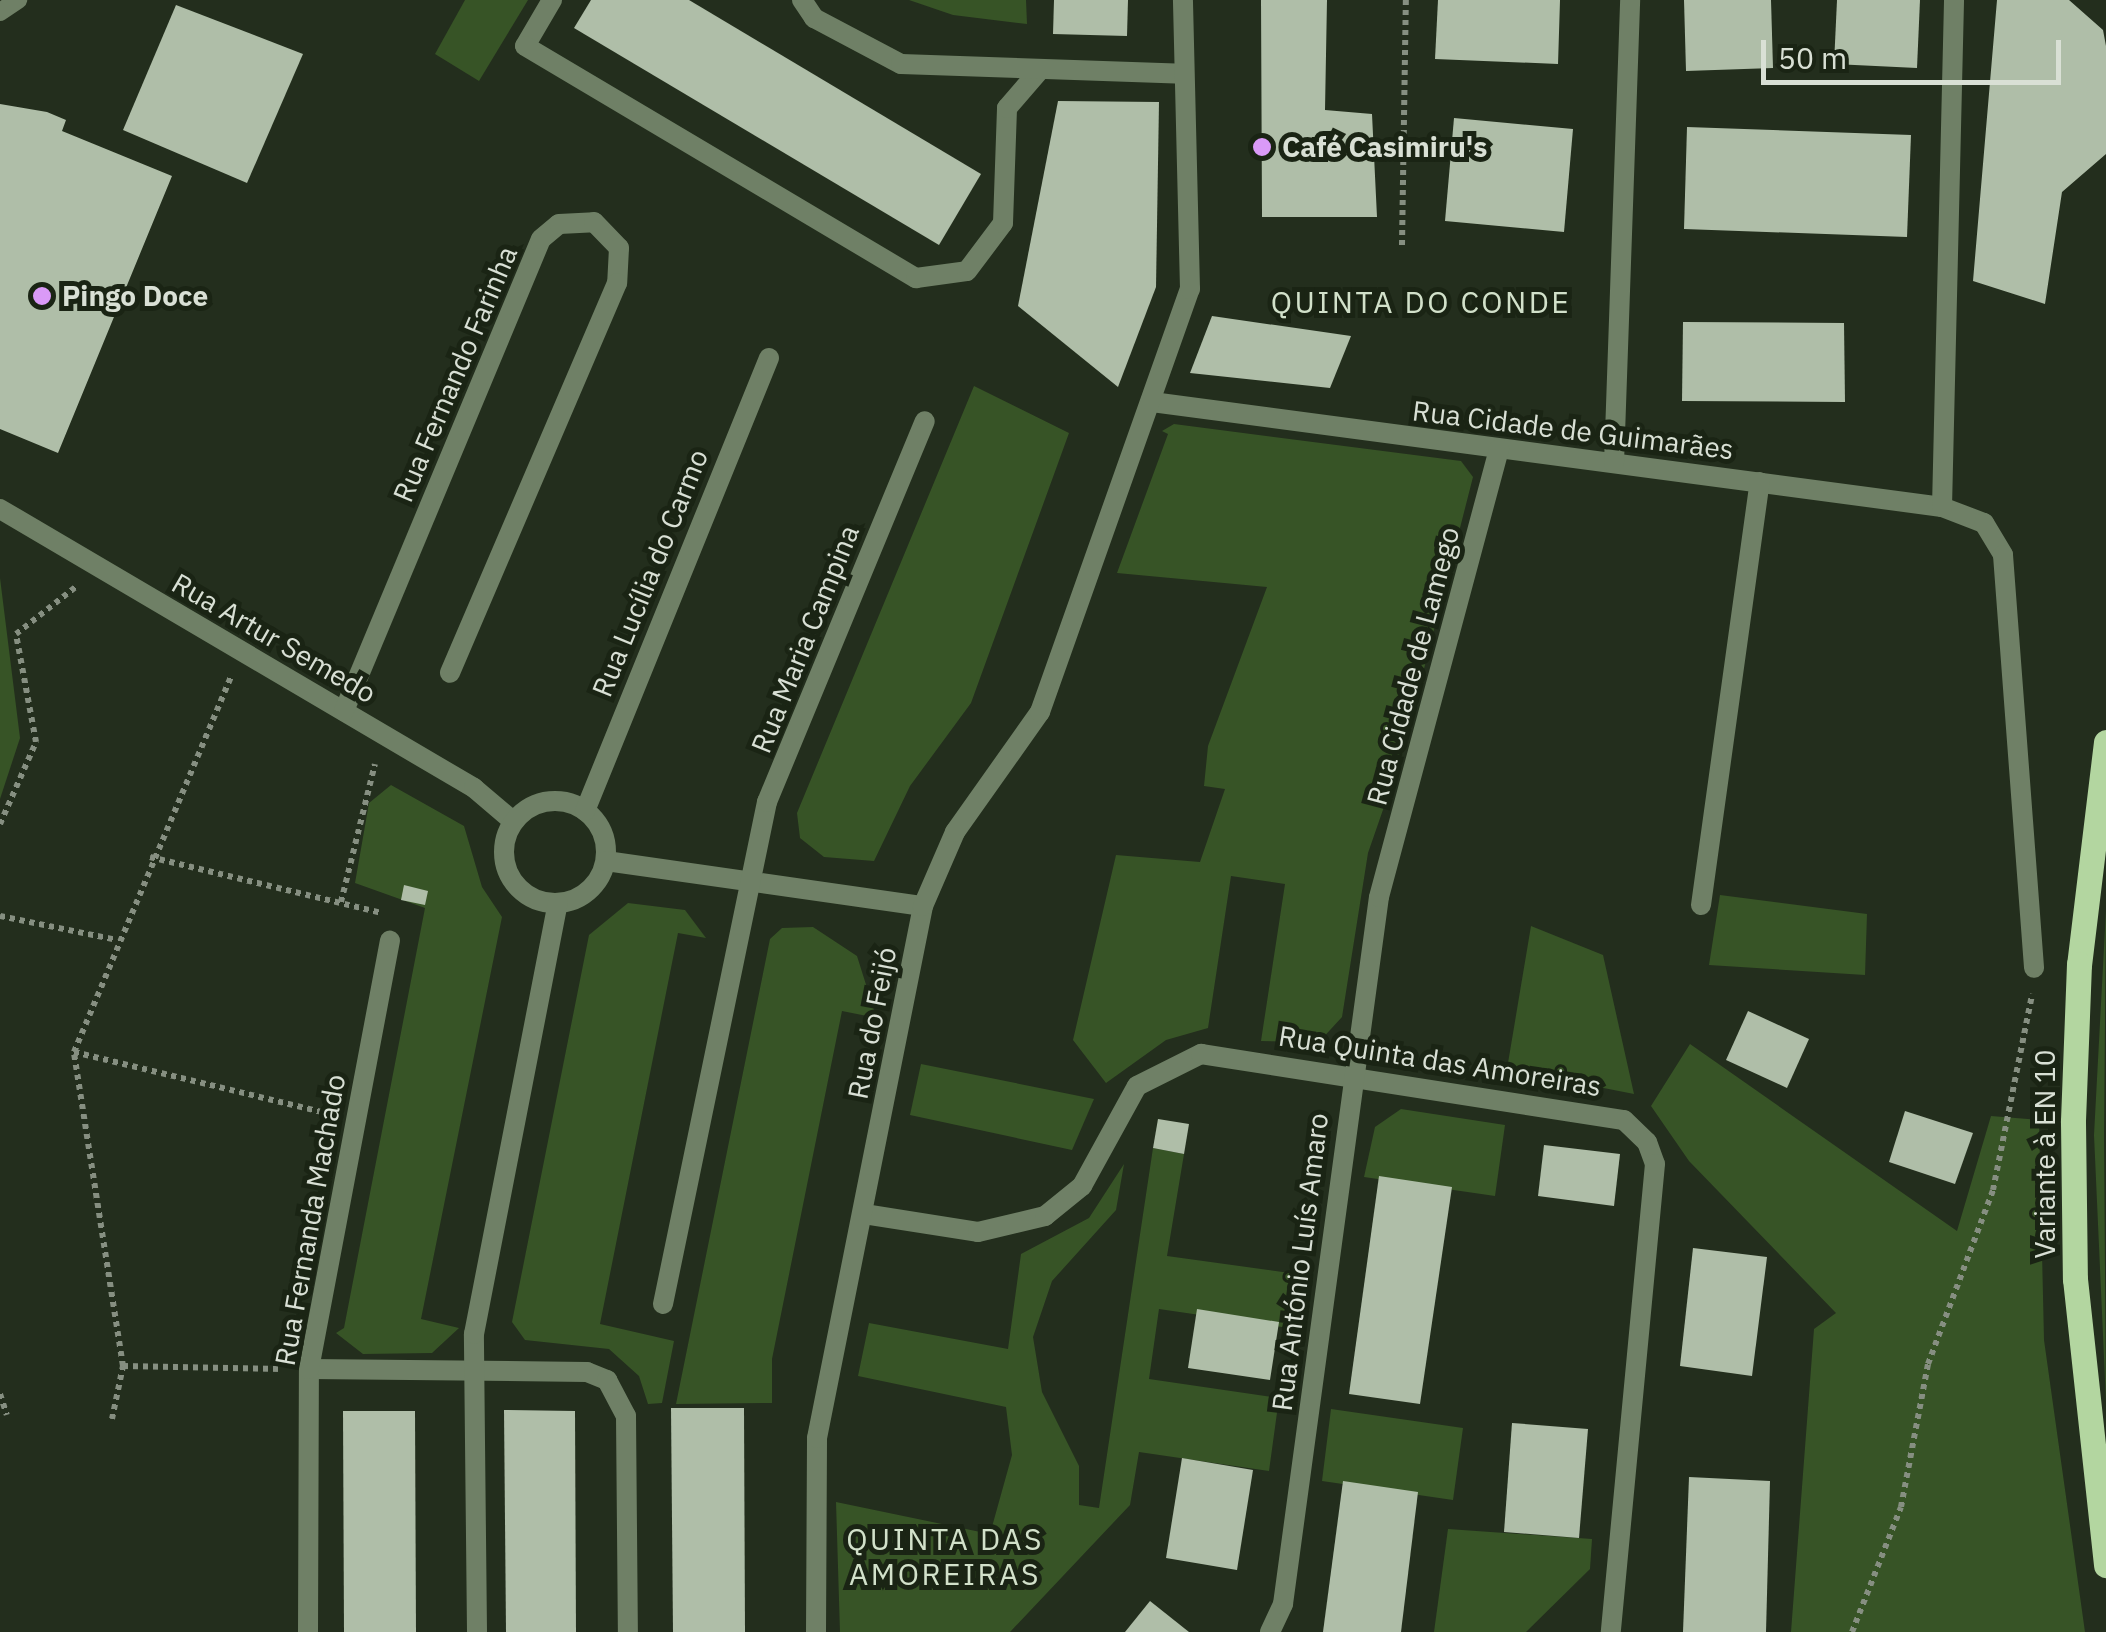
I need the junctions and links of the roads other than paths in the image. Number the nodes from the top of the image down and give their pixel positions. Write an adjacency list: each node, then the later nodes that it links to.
1 (18, 0): 7 (lane)
2 (552, 0): 8 (street)
3 (802, 0): 8 (street)
4 (1183, 0): 9 (street, Rua do Feijó)
5 (1630, 0): 14 (street)
6 (1954, 0): 16 (street)
7 (0, 12)
8 (1038, 72): 9 (street)
9 (1183, 74): 11 (street, Rua do Feijó)
10 (769, 358): 21 (street, Rua Lucília do Carmo)
11 (1152, 402): 13 (street, Rua Cidade de Guimarães); 28 (street, Rua do Feijó)
12 (925, 421): 24 (street, Rua Maria Campina)
13 (1499, 449): 14 (street, Rua Cidade de Guimarães); 25 (street, Rua Cidade de Lamego)
14 (1614, 463): 15 (street, Rua Cidade de Guimarães)
15 (1760, 482): 16 (street, Rua Cidade de Guimarães); 27 (street)
16 (1942, 507): 30 (street, Rua Cidade de Guimarães)
17 (0, 509): 19 (street, Rua Artur Semedo)
18 (450, 674): 19 (street, Rua Fernando Farinha)
19 (344, 711): 22 (street, Rua Artur Semedo)
20 (2106, 742): 36 (main road, Variante à EN 10)
21 (585, 811): 22 (street); 23 (street)
22 (514, 822): 26 (street)
23 (606, 861): 24 (street); 26 (street)
24 (750, 882): 28 (street); 33 (street, Rua Maria Campina)
25 (1379, 896): 31 (street, Rua António Luís Amaro)
26 (558, 903): 35 (street)
27 (1701, 904)
28 (923, 906): 32 (street, Rua do Feijó)
29 (390, 941): 34 (street, Rua Fernanda Machado)
30 (2034, 968)
31 (1352, 1074): 32 (street, Rua Quinta das Amoreiras); 41 (street, Rua António Luís Amaro); 42 (street, Rua Quinta das Amoreiras)
32 (864, 1214): 40 (street, Rua do Feijó)
33 (663, 1304)
34 (309, 1369): 35 (street); 37 (street, Rua Fernanda Machado)
35 (473, 1373): 38 (street); 39 (street)
36 (2106, 1566)
37 (308, 1632)
38 (477, 1632)
39 (628, 1632)
40 (816, 1632)
41 (1270, 1632)
42 (1612, 1632)

